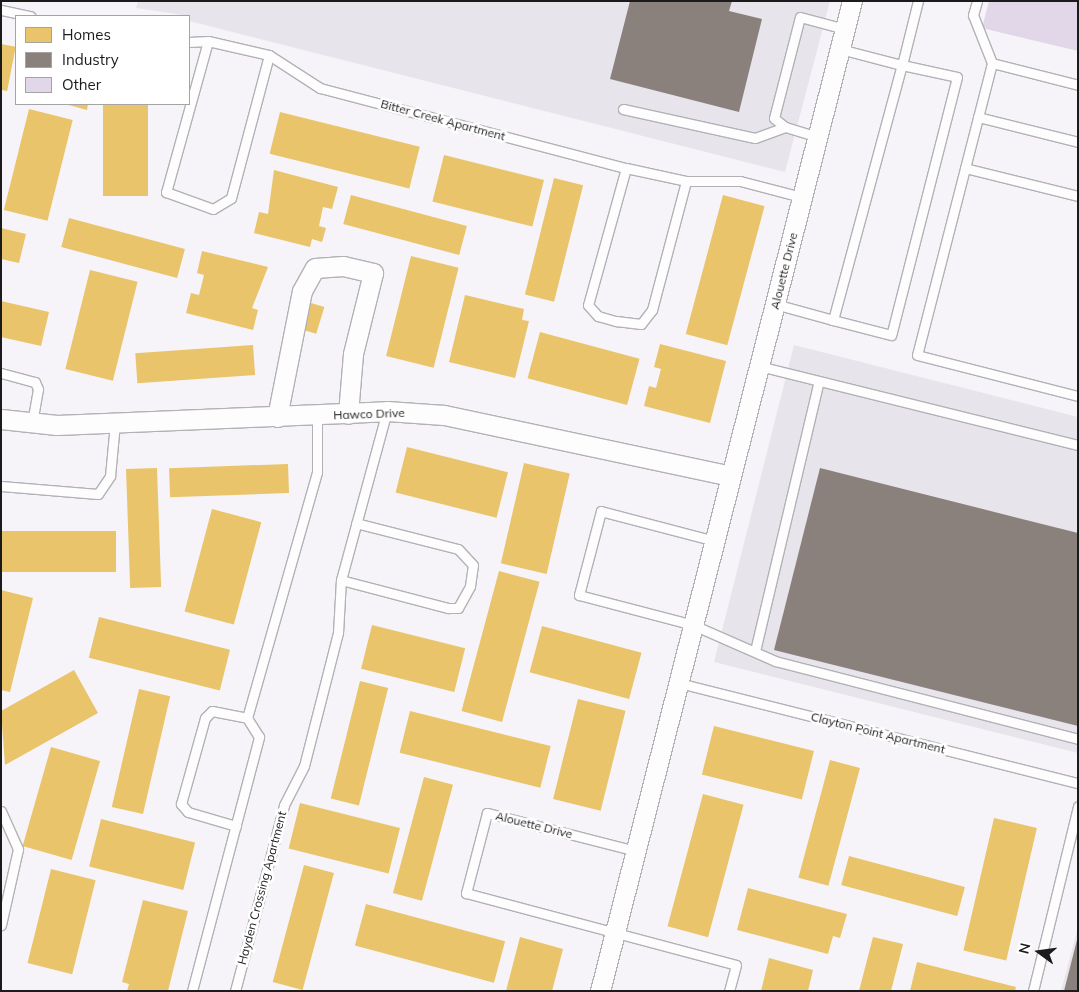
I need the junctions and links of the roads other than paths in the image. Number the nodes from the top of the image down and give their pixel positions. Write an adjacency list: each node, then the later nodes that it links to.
1 (852, 1): 6 (street, Alouette Drive)
2 (918, 1): 12 (lane)
3 (977, 1): 11 (lane)
4 (1, 10): 5 (lane)
5 (25, 15)
6 (845, 29): 9 (street, Alouette Drive); 16 (lane)
7 (208, 41): 8 (lane, Bitter Creek Apartment); 10 (lane, Bitter Creek Apartment); 10 (lane)
8 (190, 42)
9 (840, 49): 12 (lane); 17 (street, Alouette Drive)
10 (268, 55): 19 (lane, Bitter Creek Apartment)
11 (992, 63): 13 (lane); 15 (lane)
12 (902, 65): 25 (lane); 25 (lane)
13 (1078, 85)
14 (623, 109): 16 (lane)
15 (978, 117): 18 (lane); 20 (lane)
16 (785, 127): 17 (lane)
17 (818, 137): 23 (street, Alouette Drive)
18 (1078, 142)
19 (626, 168): 21 (lane, Bitter Creek Apartment); 21 (lane)
20 (965, 168): 22 (lane); 29 (lane)
21 (686, 181): 23 (lane, Bitter Creek Apartment)
22 (1078, 196)
23 (802, 197): 24 (street, Alouette Drive)
24 (775, 304): 25 (lane); 26 (street, Alouette Drive)
25 (834, 320)
26 (759, 366): 28 (lane); 38 (street, Alouette Drive)
27 (1, 373): 35 (lane)
28 (819, 381): 37 (lane); 44 (lane)
29 (1078, 396)
30 (386, 411): 31 (street, Hawco Drive); 38 (street, Hawco Drive); 40 (lane, Hayden Crossing Apartment)
31 (348, 414): 32 (street, Hawco Drive); 33 (street)
32 (316, 416): 33 (street, Hawco Drive); 46 (lane)
33 (277, 417): 36 (street, Hawco Drive)
34 (1, 419): 35 (street, Hawco Drive)
35 (32, 422): 36 (street, Hawco Drive)
36 (115, 423): 39 (lane)
37 (1078, 445)
38 (731, 476): 41 (street, Alouette Drive)
39 (1, 486)
40 (356, 523): 42 (lane, Hayden Crossing Apartment); 42 (lane)
41 (714, 541): 43 (street, Alouette Drive); 43 (lane)
42 (341, 580): 56 (lane, Hayden Crossing Apartment)
43 (693, 625): 44 (lane); 45 (street, Alouette Drive)
44 (754, 650): 47 (lane)
45 (678, 683): 48 (lane, Clayton Point Apartment); 52 (street, Alouette Drive)
46 (246, 718): 51 (lane); 51 (lane)
47 (1078, 739)
48 (1078, 783)
49 (1078, 806): 59 (lane)
50 (1, 811): 53 (lane)
51 (236, 826): 55 (lane)
52 (636, 851): 54 (street, Alouette Drive); 54 (lane, Alouette Drive)
53 (1, 925)
54 (615, 932): 57 (street, Alouette Drive); 58 (lane)
55 (192, 991)
56 (235, 991)
57 (600, 991)
58 (729, 991)
59 (1033, 991)

